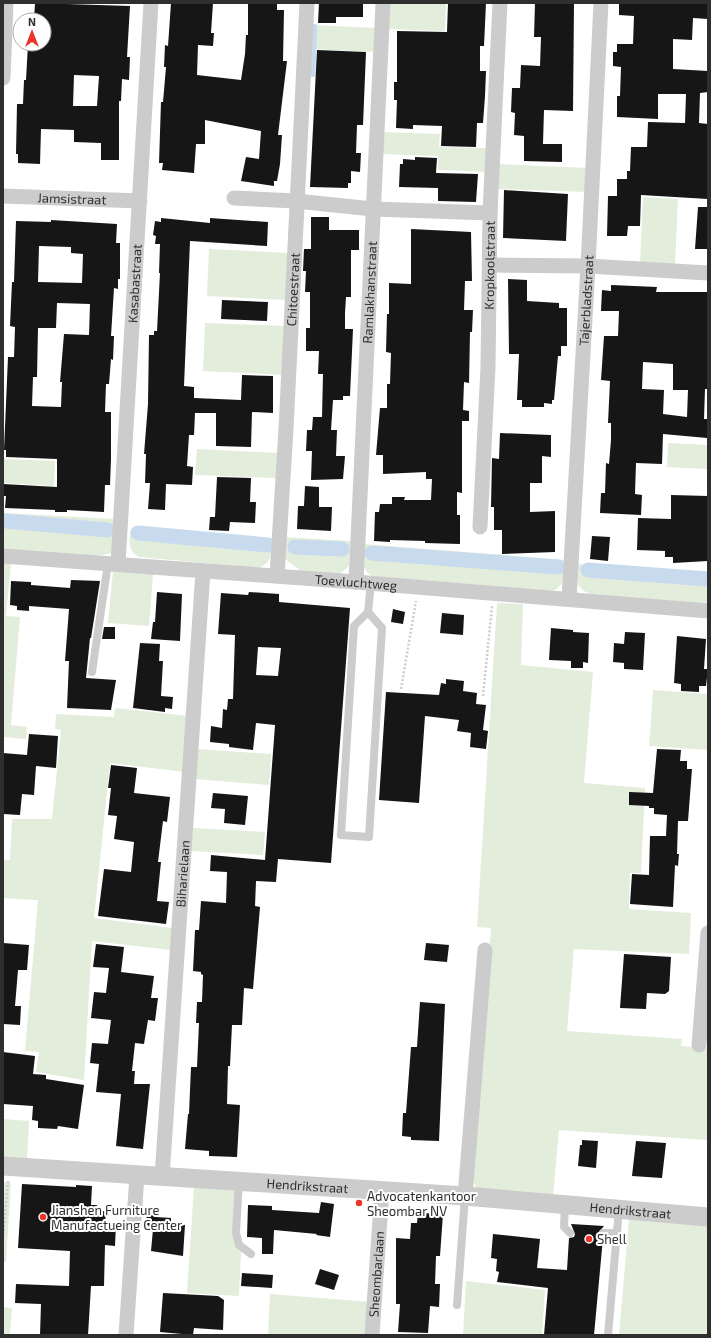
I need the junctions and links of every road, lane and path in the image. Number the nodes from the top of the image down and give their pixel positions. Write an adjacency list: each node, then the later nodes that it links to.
1 (6, 3): 7 (street)
2 (151, 3): 10 (street, Kasabastraat)
3 (307, 3): 11 (street, Chitoestraat)
4 (384, 3): 12 (street, Ramlakhanstraat)
5 (500, 3): 13 (street, Kropkoolstraat)
6 (601, 3): 15 (street, Tajerbladstraat)
7 (3, 78)
8 (3, 196): 10 (street, Jamsistraat)
9 (234, 198): 11 (street)
10 (140, 201): 19 (street, Kasabastraat)
11 (296, 201): 12 (street); 21 (street, Chitoestraat)
12 (373, 209): 13 (street); 22 (street, Ramlakhanstraat)
13 (490, 213): 14 (street, Kropkoolstraat)
14 (490, 265): 15 (street); 17 (street, Kropkoolstraat)
15 (588, 266): 16 (street); 25 (street, Tajerbladstraat)
16 (708, 273)
17 (480, 527)
18 (3, 556): 19 (street, Toevluchtweg)
19 (113, 563): 20 (street, Toevluchtweg); 28 (lane)
20 (203, 571): 21 (street, Toevluchtweg); 36 (street, Biharielaan)
21 (277, 576): 22 (street, Toevluchtweg)
22 (364, 582): 23 (street, Toevluchtweg); 27 (lane)
23 (418, 587): 24 (street, Toevluchtweg); 29 (path)
24 (494, 594): 25 (street, Toevluchtweg); 30 (path)
25 (569, 599): 26 (street, Toevluchtweg)
26 (708, 611)
27 (368, 612): 27 (lane)
28 (92, 672)
29 (401, 689)
30 (483, 696)
31 (708, 933): 33 (street)
32 (485, 950): 39 (street)
33 (699, 1045)
34 (6, 1166): 35 (street, Hendrikstraat); 46 (path)
35 (137, 1175): 36 (street, Hendrikstraat); 49 (street)
36 (162, 1177): 37 (street, Hendrikstraat)
37 (239, 1181): 38 (street, Hendrikstraat); 47 (lane)
38 (382, 1190): 39 (street, Hendrikstraat); 50 (street, Sheombarlaan)
39 (465, 1196): 40 (street, Hendrikstraat); 48 (lane)
40 (565, 1204): 41 (street, Hendrikstraat); 43 (lane)
41 (619, 1209): 42 (street, Hendrikstraat); 44 (lane)
42 (708, 1217)
43 (570, 1233)
44 (617, 1233): 45 (lane); 51 (lane)
45 (603, 1234)
46 (3, 1239)
47 (251, 1254)
48 (457, 1305)
49 (126, 1335)
50 (372, 1335)
51 (608, 1335)

